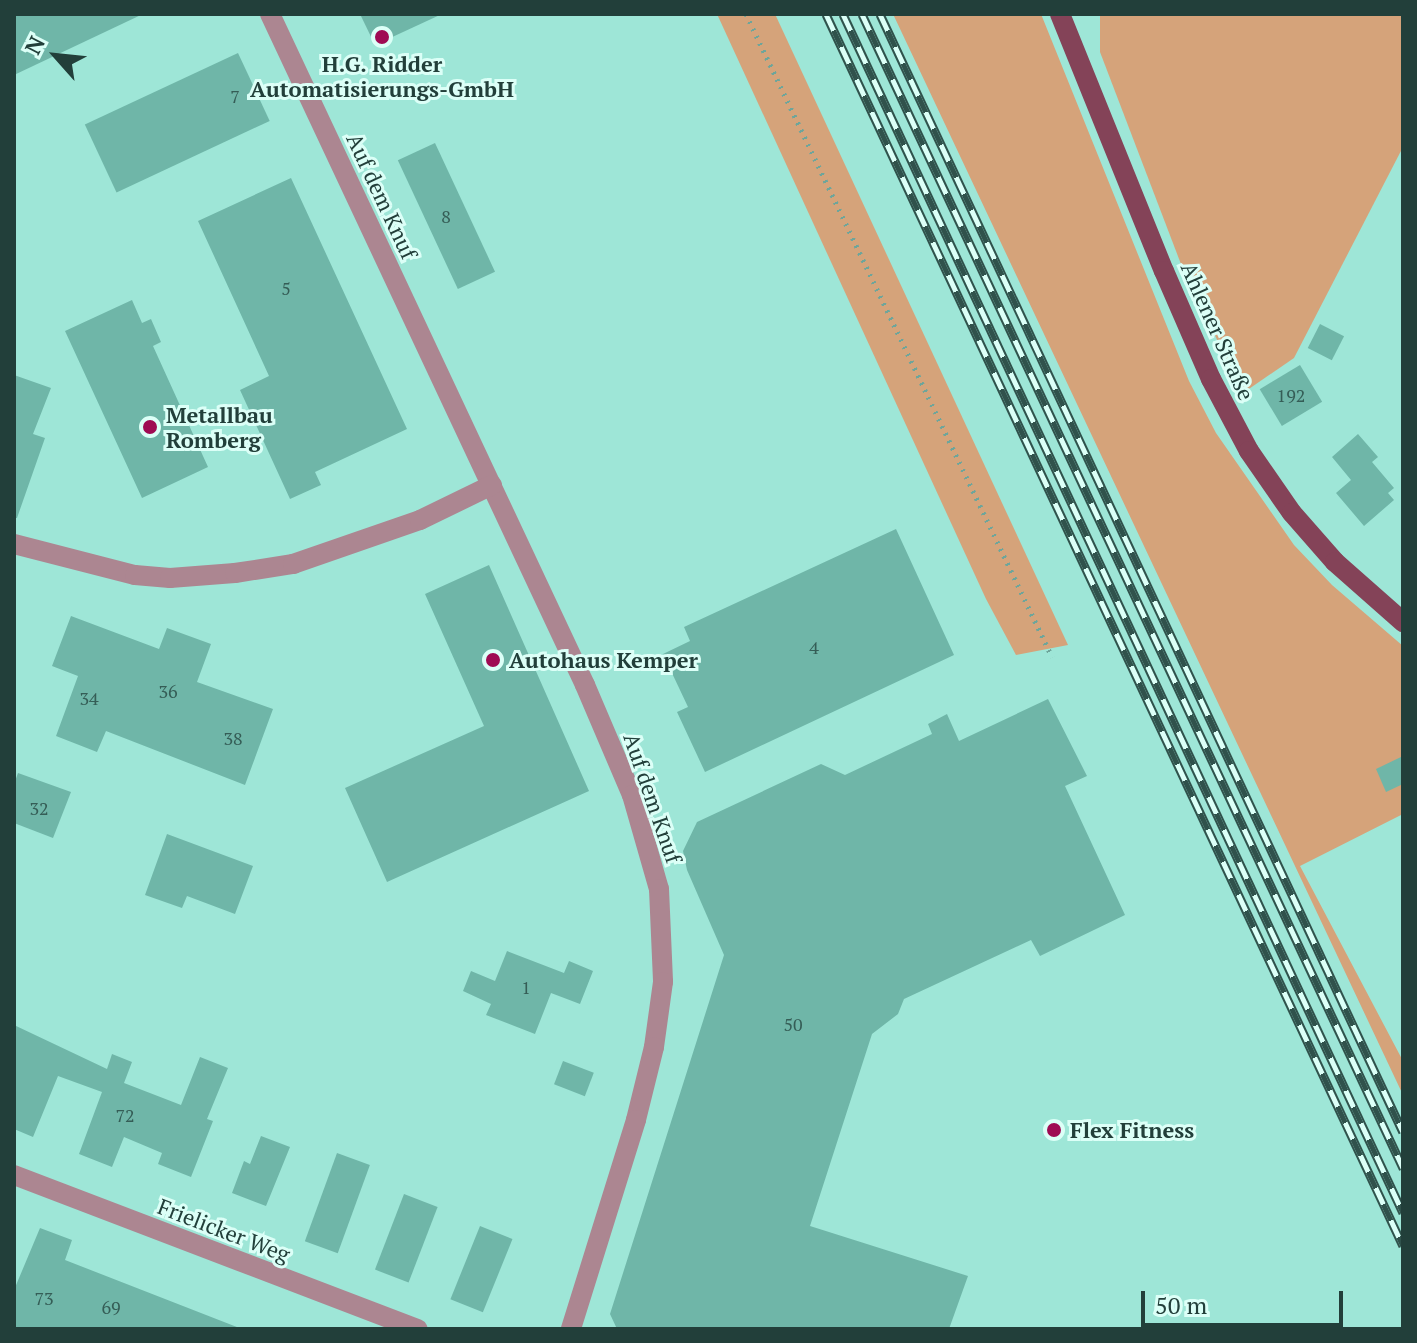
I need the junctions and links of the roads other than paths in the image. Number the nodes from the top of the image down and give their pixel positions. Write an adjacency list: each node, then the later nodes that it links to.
1 (270, 14): 3 (street, Auf dem Knuf)
2 (1060, 14): 5 (main road, Ahlener Straße)
3 (492, 485): 4 (street); 8 (street, Auf dem Knuf)
4 (14, 544)
5 (1403, 622)
6 (14, 1175): 7 (street, Frielicker Weg)
7 (418, 1329)
8 (571, 1329)

